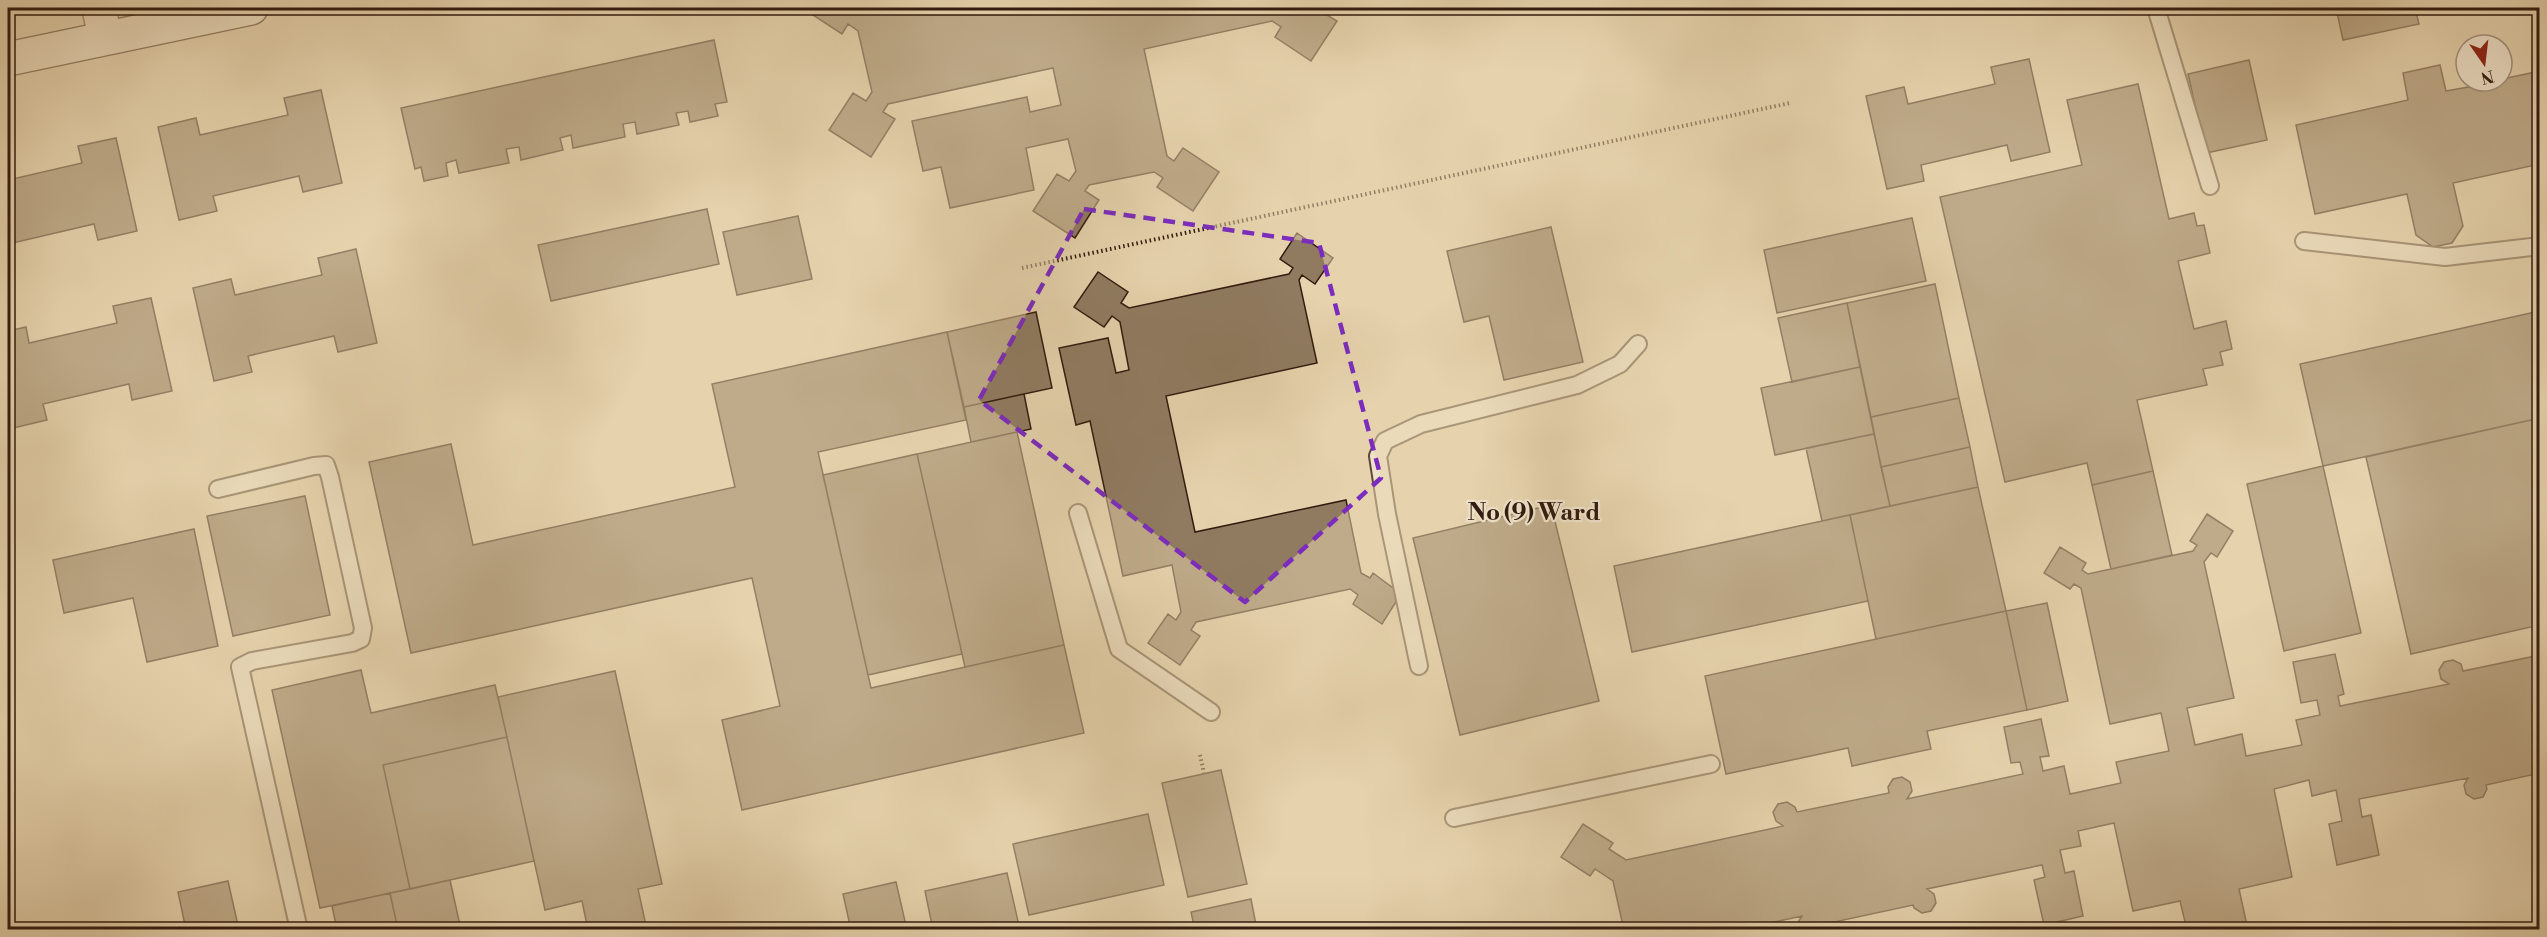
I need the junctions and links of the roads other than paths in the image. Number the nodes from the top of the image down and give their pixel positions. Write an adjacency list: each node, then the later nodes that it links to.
1 (251, 8): 3 (main road)
2 (2156, 8): 5 (lane)
3 (102, 23): 4 (main road)
4 (8, 59)
5 (2210, 186)
6 (2304, 241): 7 (lane)
7 (2540, 246)
8 (1638, 344): 11 (lane)
9 (218, 489): 15 (lane)
10 (1078, 513): 12 (lane)
11 (1419, 666)
12 (1211, 712)
13 (1711, 764): 14 (lane)
14 (1454, 818)
15 (299, 930)

